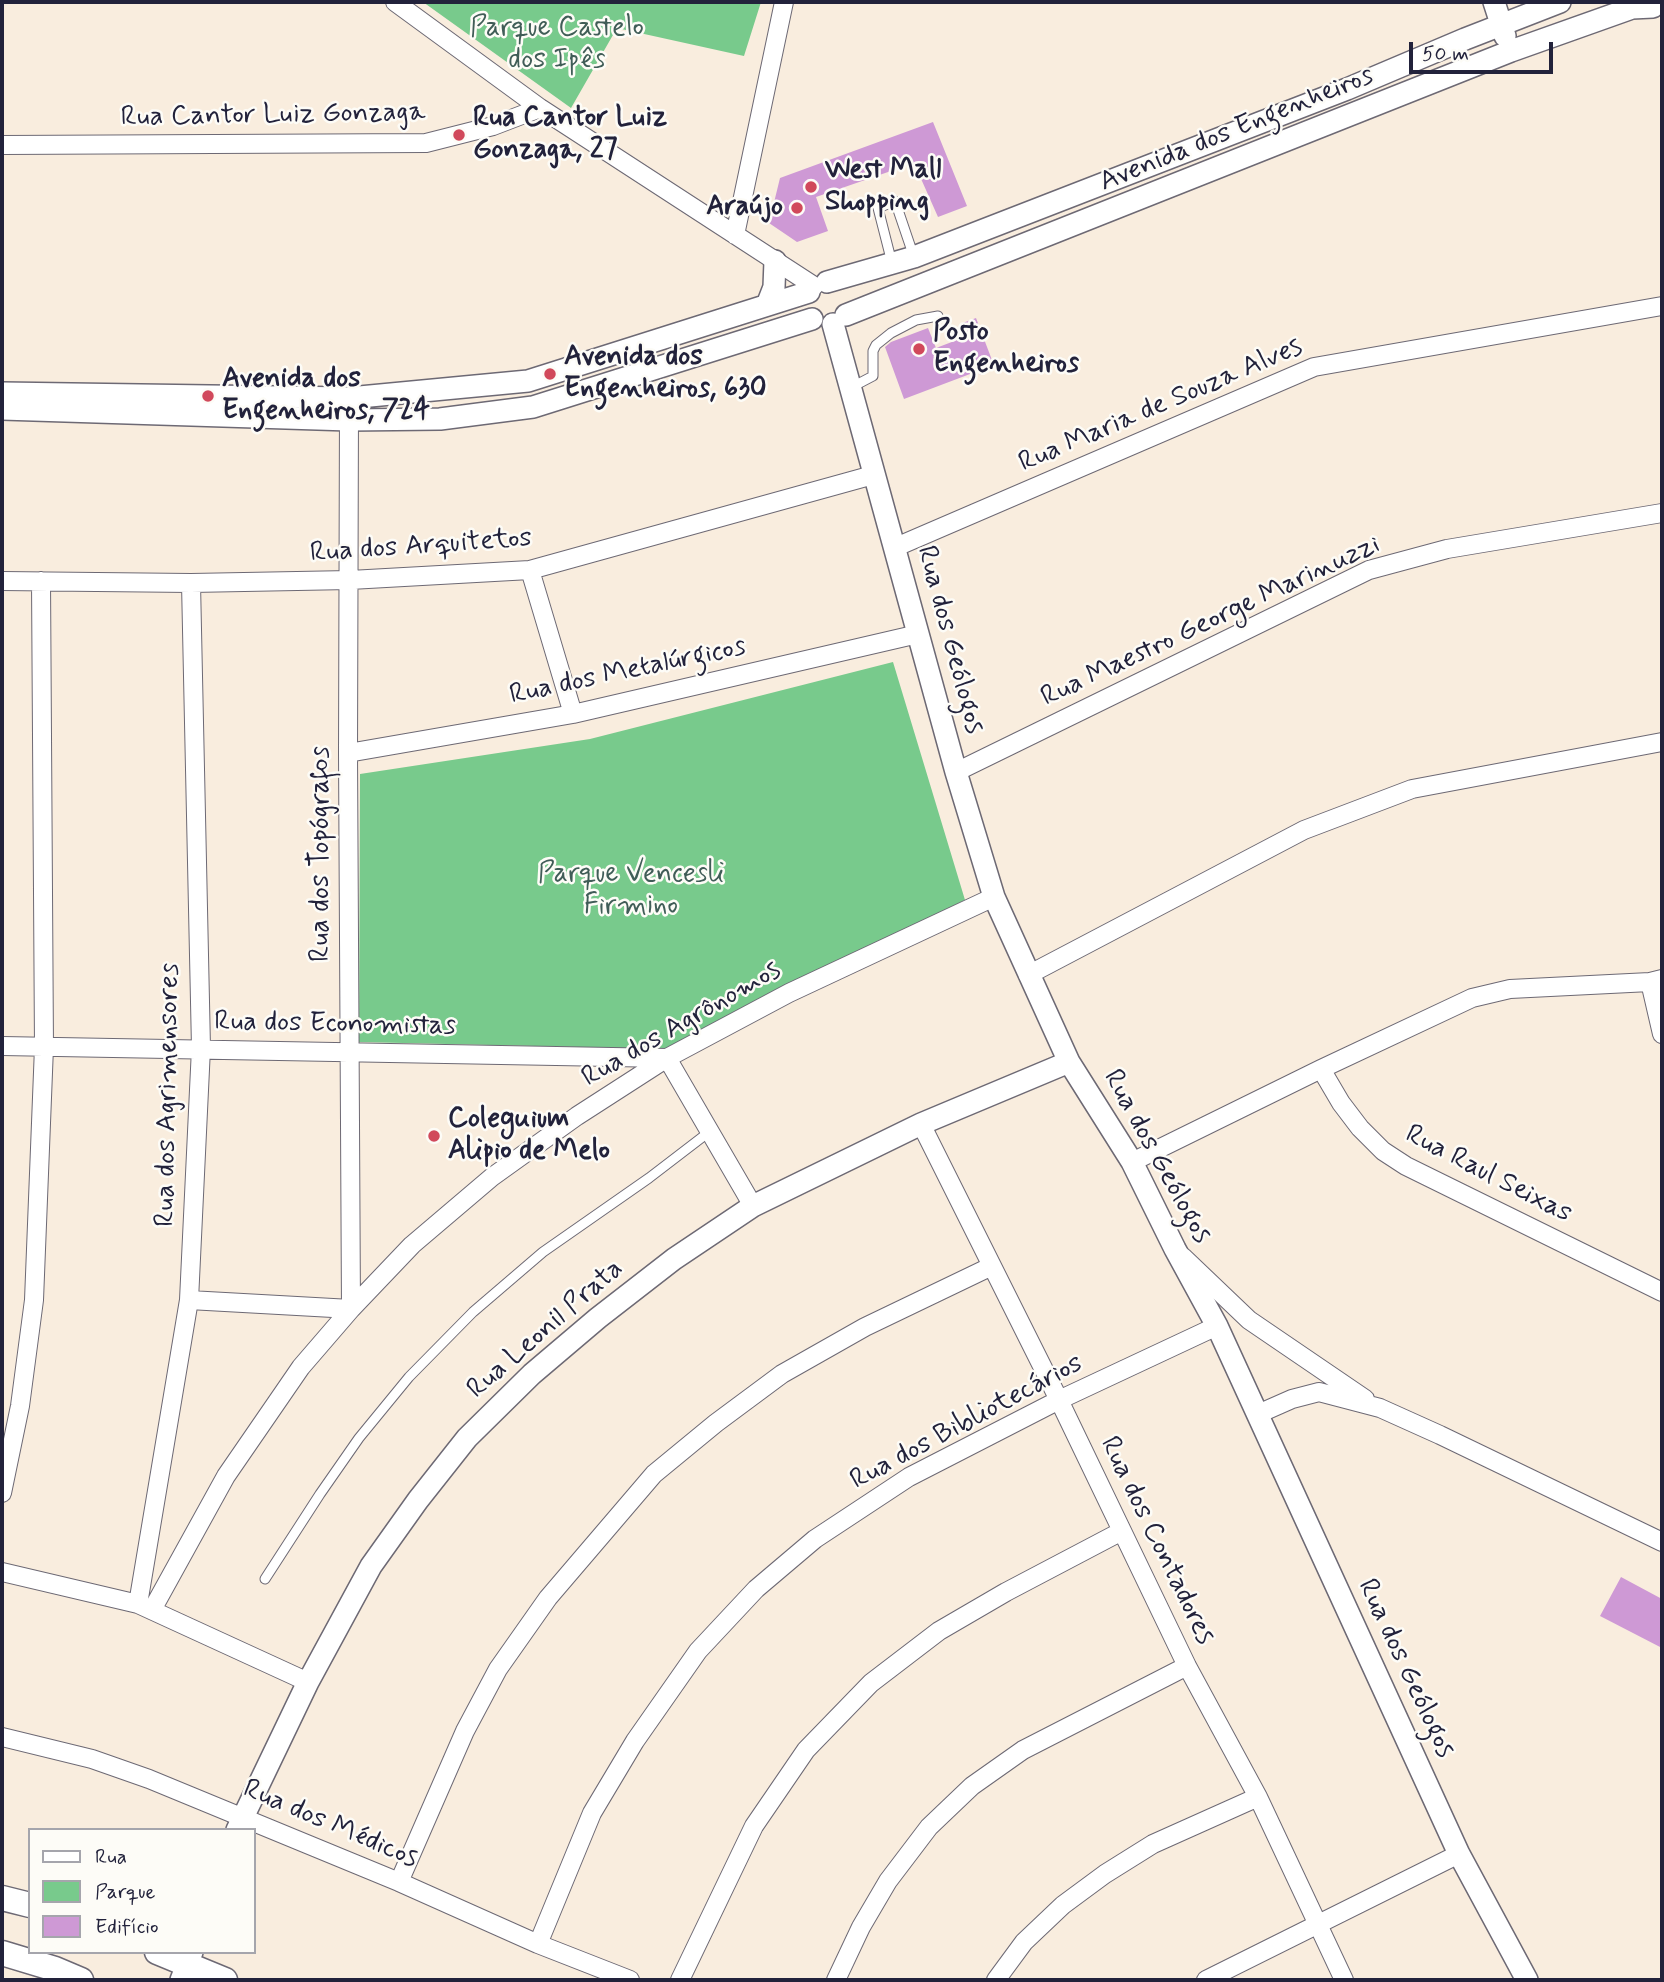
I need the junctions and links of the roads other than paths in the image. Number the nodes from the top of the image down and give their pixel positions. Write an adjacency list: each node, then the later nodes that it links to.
1 (395, 2): 8 (street)
2 (784, 2): 10 (street)
3 (1494, 2): 6 (street)
4 (1560, 2): 6 (street, Avenida dos Engenheiros)
5 (1655, 8): 7 (street, Avenida dos Engenheiros)
6 (1501, 25): 7 (street); 11 (street, Avenida dos Engenheiros)
7 (1511, 51): 15 (street, Avenida dos Engenheiros)
8 (540, 108): 9 (street, Rua Cantor Luiz Gonzaga); 10 (street)
9 (2, 145)
10 (735, 235): 13 (street)
11 (951, 243): 12 (street, Avenida dos Engenheiros); 15 (street)
12 (914, 257): 14 (street, Avenida dos Engenheiros); 14 (lane)
13 (775, 261): 16 (street); 17 (street)
14 (892, 264): 16 (street, Avenida dos Engenheiros)
15 (963, 270): 21 (street, Avenida dos Engenheiros)
16 (817, 286): 17 (street, Avenida dos Engenheiros); 20 (street); 21 (street)
17 (767, 305): 24 (street, Avenida dos Engenheiros)
18 (1662, 306): 29 (street, Rua Maria de Souza Alves)
19 (938, 316): 22 (lane)
20 (812, 319): 21 (street); 26 (street)
21 (839, 320): 22 (street, Rua dos Geólogos)
22 (850, 388): 27 (street, Rua dos Geólogos)
23 (2, 393): 24 (street, Avenida dos Engenheiros)
24 (349, 398): 26 (street, Rua dos Topógrafos)
25 (2, 409): 26 (street)
26 (349, 420): 31 (street, Rua dos Topógrafos)
27 (873, 475): 29 (street, Rua dos Geólogos); 30 (street, Rua dos Arquitetos)
28 (1662, 513): 39 (street, Rua Maestro George Marinuzzi)
29 (896, 547): 35 (street, Rua dos Geólogos)
30 (530, 569): 31 (street, Rua dos Arquitetos); 36 (street)
31 (350, 580): 34 (street, Rua dos Arquitetos); 38 (street, Rua dos Topógrafos)
32 (2, 581): 33 (street, Rua dos Arquitetos)
33 (41, 581): 34 (street, Rua dos Arquitetos); 45 (street)
34 (191, 583): 46 (street, Rua dos Agrimensores)
35 (918, 634): 36 (street, Rua dos Metalúrgicos); 39 (street, Rua dos Geólogos)
36 (573, 714): 38 (street, Rua dos Metalúrgicos)
37 (1662, 742): 41 (street)
38 (348, 753): 47 (street, Rua dos Topógrafos)
39 (956, 772): 40 (street, Rua dos Geólogos)
40 (994, 897): 41 (street, Rua dos Geólogos); 48 (street, Rua dos Agrônomos)
41 (1028, 975): 49 (street, Rua dos Geólogos)
42 (1656, 981): 43 (street); 50 (street)
43 (1662, 1034)
44 (2, 1046): 45 (street, Rua dos Economistas)
45 (44, 1047): 46 (street, Rua dos Economistas); 64 (street)
46 (201, 1048): 47 (street, Rua dos Economistas); 58 (street, Rua dos Agrimensores)
47 (350, 1051): 48 (street, Rua dos Economistas); 59 (street, Rua dos Topógrafos)
48 (667, 1058): 52 (street); 59 (street, Rua dos Agrônomos)
49 (1069, 1062): 51 (street, Rua Leonil Prata); 53 (street, Rua dos Geólogos)
50 (1321, 1069): 53 (street); 57 (street, Rua Raul Seixas)
51 (921, 1124): 54 (street, Rua Leonil Prata); 56 (street, Rua dos Contadores)
52 (709, 1132): 54 (street); 68 (lane)
53 (1132, 1162): 55 (street, Rua dos Geólogos)
54 (753, 1206): 71 (street, Rua Leonil Prata)
55 (1175, 1249): 60 (street, Rua dos Geólogos); 62 (street)
56 (992, 1266): 61 (street, Rua dos Contadores); 77 (street)
57 (1662, 1292)
58 (189, 1300): 59 (street); 69 (street, Rua dos Agrimensores)
59 (351, 1309): 69 (street, Rua dos Agrônomos)
60 (1217, 1326): 61 (street, Rua dos Bibliotecários); 63 (street, Rua dos Geólogos)
61 (1059, 1400): 65 (street, Rua dos Contadores); 81 (street, Rua dos Bibliotecários)
62 (1380, 1409): 63 (street); 66 (street)
63 (1258, 1414): 76 (street, Rua dos Geólogos)
64 (2, 1493)
65 (1122, 1531): 70 (street, Rua dos Contadores); 88 (street)
66 (1662, 1542)
67 (2, 1572): 69 (street)
68 (265, 1579)
69 (145, 1607): 71 (street)
70 (1187, 1666): 73 (street, Rua dos Contadores); 89 (street)
71 (308, 1682): 74 (street, Rua Leonil Prata)
72 (2, 1737): 74 (street, Rua dos Médicos)
73 (1258, 1797): 80 (street, Rua dos Contadores); 90 (street)
74 (240, 1823)
75 (256, 1829): 77 (street, Rua dos Médicos)
76 (1459, 1854): 80 (street); 93 (street, Rua dos Geólogos)
77 (399, 1882): 81 (street, Rua dos Médicos)
78 (2, 1898): 79 (main road)
79 (28, 1905)
80 (1317, 1926): 91 (street); 92 (street, Rua dos Contadores)
81 (538, 1944): 87 (street, Rua dos Médicos)
82 (2, 1953): 85 (main road)
83 (161, 1954): 84 (main road)
84 (187, 1966): 86 (main road)
85 (81, 1980)
86 (225, 1980)
87 (630, 1980)
88 (680, 1980)
89 (836, 1980)
90 (996, 1980)
91 (1206, 1980)
92 (1343, 1980)
93 (1527, 1980)

